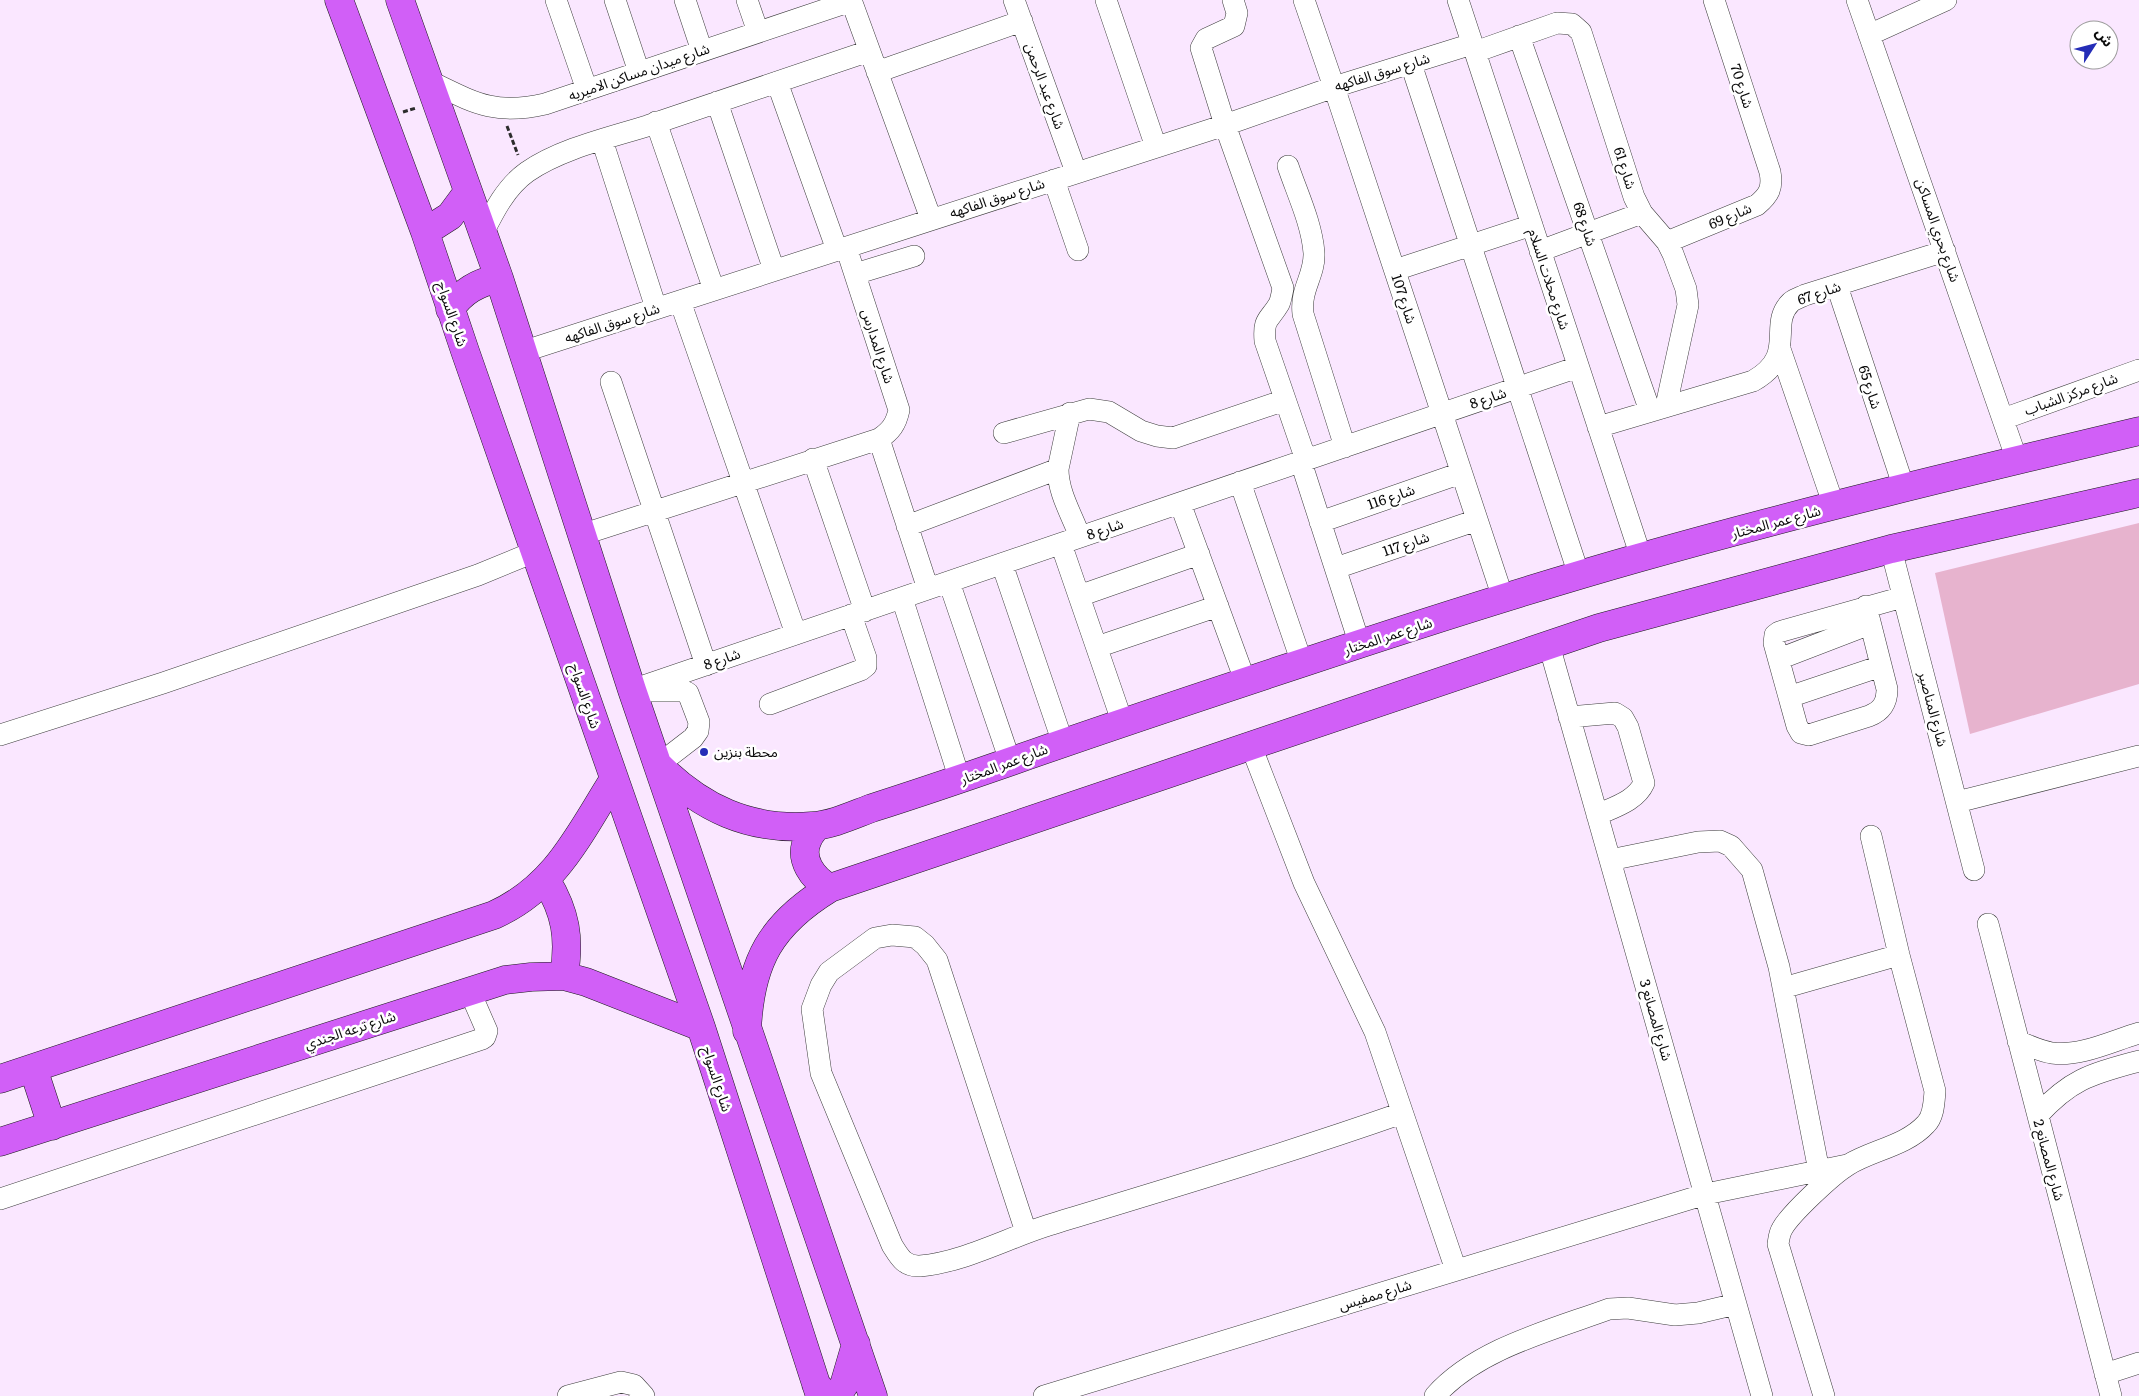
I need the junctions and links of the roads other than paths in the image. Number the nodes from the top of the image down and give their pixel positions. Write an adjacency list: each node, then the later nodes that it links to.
1 (339, 0): 43 (main road, شارع السواح)
2 (400, 0): 29 (main road)
3 (556, 0): 28 (street)
4 (615, 0): 24 (street)
5 (685, 0): 21 (street)
6 (747, 0): 17 (street)
7 (1014, 0): 16 (street, شارع عبد الرحمن)
8 (1106, 0): 34 (street)
9 (1233, 0): 32 (street)
10 (1304, 0): 27 (street, شارع 107)
11 (1458, 0): 20 (street, شارع محلات السلام)
12 (1714, 0): 37 (street, شارع 70)
13 (1857, 0): 18 (street, شارع بحري المساكن)
14 (1946, 0): 18 (street)
15 (851, 1): 17 (street, شارع ميدان مساكن الاميريه); 22 (street)
16 (1022, 21): 25 (street); 36 (street, شارع عبد الرحمن)
17 (758, 32): 21 (street, شارع ميدان مساكن الاميريه)
18 (1869, 35): 51 (street, شارع بحري المساكن)
19 (1519, 36): 20 (street, شارع 61); 40 (street, شارع 61); 45 (street, شارع 68)
20 (1474, 48): 23 (street, شارع سوق الفاكهه); 42 (street, شارع محلات السلام)
21 (702, 51): 24 (street, شارع ميدان مساكن الاميريه)
22 (869, 51): 25 (street); 26 (street)
23 (1411, 64): 27 (street, شارع سوق الفاكهه); 47 (street)
24 (639, 72): 28 (street, شارع ميدان مساكن الاميريه)
25 (877, 72): 41 (street)
26 (777, 82): 30 (street); 48 (street, شارع المدارس)
27 (1334, 87): 32 (street, شارع سوق الفاكهه); 54 (street, شارع 107)
28 (587, 90): 29 (street, شارع ميدان مساكن الاميريه)
29 (431, 92): 39 (main road)
30 (718, 102): 31 (street); 53 (street)
31 (656, 122): 33 (street); 58 (street)
32 (1225, 126): 34 (street, شارع سوق الفاكهه); 68 (street)
33 (602, 140): 44 (street); 61 (street)
34 (1156, 147): 36 (street, شارع سوق الفاكهه)
35 (1288, 166): 77 (street)
36 (1076, 172): 38 (street, شارع سوق الفاكهه)
37 (1770, 172): 46 (street, شارع 69)
38 (1054, 180): 41 (street, شارع سوق الفاكهه); 49 (street)
39 (467, 193): 43 (main road); 44 (main road)
40 (1642, 213): 45 (street); 46 (street, شارع 61)
41 (931, 220): 48 (street, شارع سوق الفاكهه)
42 (1532, 224): 47 (street); 50 (street, شارع محلات السلام)
43 (425, 232): 60 (main road, شارع السواح)
44 (483, 233): 56 (main road)
45 (1588, 234): 50 (street); 69 (street, شارع 68)
46 (1667, 242): 69 (street, شارع 61)
47 (1470, 245): 54 (street); 67 (street)
48 (841, 248): 53 (street, شارع سوق الفاكهه); 55 (street, شارع المدارس)
49 (1078, 250)
50 (1540, 251): 64 (street, شارع محلات السلام)
51 (1945, 251): 57 (street, شارع 67); 72 (street, شارع بحري المساكن)
52 (914, 256): 55 (street)
53 (774, 270): 58 (street, شارع سوق الفاكهه)
54 (1394, 270): 71 (street, شارع 107)
55 (855, 274): 76 (street, شارع المدارس)
56 (499, 278): 60 (main road); 63 (main road)
57 (1837, 286): 62 (street, شارع 67); 85 (street, شارع 65)
58 (714, 290): 59 (street, شارع سوق الفاكهه)
59 (680, 301): 61 (street, شارع سوق الفاكهه); 83 (street)
60 (450, 308): 97 (main road, شارع السواح)
61 (656, 308): 63 (street, شارع سوق الفاكهه)
62 (1780, 349): 69 (street, شارع 67); 88 (street)
63 (522, 352): 93 (main road)
64 (1578, 367): 67 (street, شارع 8); 73 (street, شارع محلات السلام)
65 (2139, 370): 72 (street, شارع مركز الشباب)
66 (611, 382): 89 (street)
67 (1517, 388): 71 (street, شارع 8); 102 (street)
68 (1285, 400): 70 (street); 80 (street)
69 (1658, 409): 73 (street, شارع 67)
70 (1070, 413): 75 (street); 81 (street)
71 (1442, 414): 77 (street, شارع 8); 82 (street, شارع 107)
72 (2003, 419): 79 (street, شارع بحري المساكن)
73 (1598, 427): 99 (street, شارع محلات السلام)
74 (2139, 431): 79 (main road, شارع عمر المختار)
75 (1004, 433)
76 (879, 439): 78 (street); 92 (street)
77 (1345, 447): 80 (street, شارع 8)
78 (812, 459): 83 (street); 110 (street)
79 (2016, 460): 85 (main road, شارع عمر المختار)
80 (1304, 461): 84 (street, شارع 8); 91 (street)
81 (1058, 469): 92 (street); 94 (street)
82 (1461, 473): 90 (street, شارع 107); 91 (street, شارع 116)
83 (743, 482): 89 (street); 112 (street)
84 (1240, 482): 87 (street, شارع 8); 116 (street)
85 (1904, 488): 88 (main road, شارع عمر المختار)
86 (2139, 493): 96 (main road)
87 (1180, 503): 94 (street, شارع 8); 98 (street)
88 (1834, 506): 99 (main road, شارع عمر المختار)
89 (654, 511): 93 (street); 117 (street)
90 (1477, 520): 101 (street, شارع 117); 108 (street, شارع 107)
91 (1320, 522): 101 (street)
92 (907, 526): 104 (street)
93 (581, 535): 120 (main road)
94 (1080, 537): 95 (street, شارع 8)
95 (1060, 544): 100 (street, شارع 8); 105 (street)
96 (1891, 549): 106 (street, شارع المناصير); 114 (main road)
97 (534, 552): 125 (street); 131 (main road, شارع السواح)
98 (1199, 554): 105 (street); 109 (street)
99 (1641, 557): 102 (main road, شارع عمر المختار)
100 (1002, 564): 103 (street, شارع 8); 126 (street)
101 (1336, 568): 113 (street)
102 (1579, 575): 108 (main road, شارع عمر المختار)
103 (949, 582): 104 (street, شارع 8); 129 (street)
104 (928, 589): 107 (street, شارع 8)
105 (1079, 596): 115 (street)
106 (1904, 597): 111 (street); 133 (street, شارع المناصير)
107 (902, 598): 110 (street, شارع 8); 132 (street)
108 (1503, 598): 113 (main road, شارع عمر المختار)
109 (1218, 606): 115 (street); 119 (street)
110 (858, 613): 112 (street, شارع 8); 122 (street)
111 (1868, 615): 118 (street); 121 (street)
112 (796, 634): 117 (street, شارع 8)
113 (1360, 645): 116 (main road, شارع عمر المختار)
114 (1549, 645): 123 (street, شارع المصانع 3); 127 (main road)
115 (1096, 647): 124 (street)
116 (1302, 663): 119 (main road, شارع عمر المختار)
117 (706, 665): 120 (street, شارع 8)
118 (1881, 666): 121 (street); 121 (street)
119 (1246, 683): 124 (main road, شارع عمر المختار)
120 (632, 690): 130 (main road); 130 (street)
121 (1789, 697)
122 (770, 704)
123 (1569, 717): 134 (street, شارع المصانع 3); 134 (street)
124 (1123, 724): 126 (main road, شارع عمر المختار)
125 (0, 735)
126 (1063, 743): 129 (main road, شارع عمر المختار)
127 (1251, 746): 140 (main road); 153 (street)
128 (2139, 756): 133 (street)
129 (1010, 761): 132 (main road, شارع عمر المختار)
130 (658, 765): 135 (main road, شارع عمر المختار); 147 (main road)
131 (614, 779): 139 (main road); 146 (main road, شارع السواح)
132 (960, 780): 135 (main road, شارع عمر المختار)
133 (1957, 802): 138 (street, شارع المناصير)
134 (1597, 815): 137 (street, شارع المصانع 3)
135 (818, 826): 140 (main road)
136 (1871, 836): 142 (street)
137 (1610, 860): 144 (street); 159 (street, شارع المصانع 3)
138 (1974, 870)
139 (546, 880): 143 (main road); 151 (main road)
140 (830, 888): 147 (main road)
141 (1988, 924): 149 (street, شارع المصانع 2)
142 (1899, 955): 144 (street); 157 (street)
143 (564, 976): 145 (main road, شارع ترعه الجندي); 146 (main road, شارع ترعه الجندي)
144 (1783, 988): 158 (street)
145 (470, 992): 155 (main road, شارع ترعه الجندي); 160 (street)
146 (701, 1027): 167 (main road, شارع السواح)
147 (747, 1031): 164 (main road)
148 (2139, 1033): 149 (street)
149 (2018, 1041): 154 (street, شارع المصانع 2)
150 (2139, 1060): 154 (street)
151 (33, 1068): 152 (main road); 155 (main road)
152 (0, 1079)
153 (1402, 1113): 161 (street); 162 (street)
154 (2038, 1115): 166 (street, شارع المصانع 2)
155 (52, 1126): 156 (main road, شارع ترعه الجندي)
156 (0, 1142)
157 (1847, 1165): 158 (street, شارع ممفيس); 174 (street)
158 (1819, 1171): 159 (street, شارع ممفيس)
159 (1706, 1194): 162 (street, شارع ممفيس); 163 (street, شارع المصانع 3)
160 (0, 1199)
161 (1026, 1232): 161 (street)
162 (1456, 1270): 171 (street, شارع ممفيس)
163 (1736, 1304): 172 (street); 173 (street, شارع المصانع 3)
164 (856, 1344): 167 (main road); 170 (main road)
165 (2139, 1363): 166 (street)
166 (2105, 1374): 175 (street, شارع المصانع 2)
167 (818, 1390)
168 (568, 1396): 169 (street)
169 (644, 1396)
170 (874, 1396)
171 (1044, 1396)
172 (1435, 1396)
173 (1762, 1396)
174 (1824, 1396)
175 (2111, 1396)

